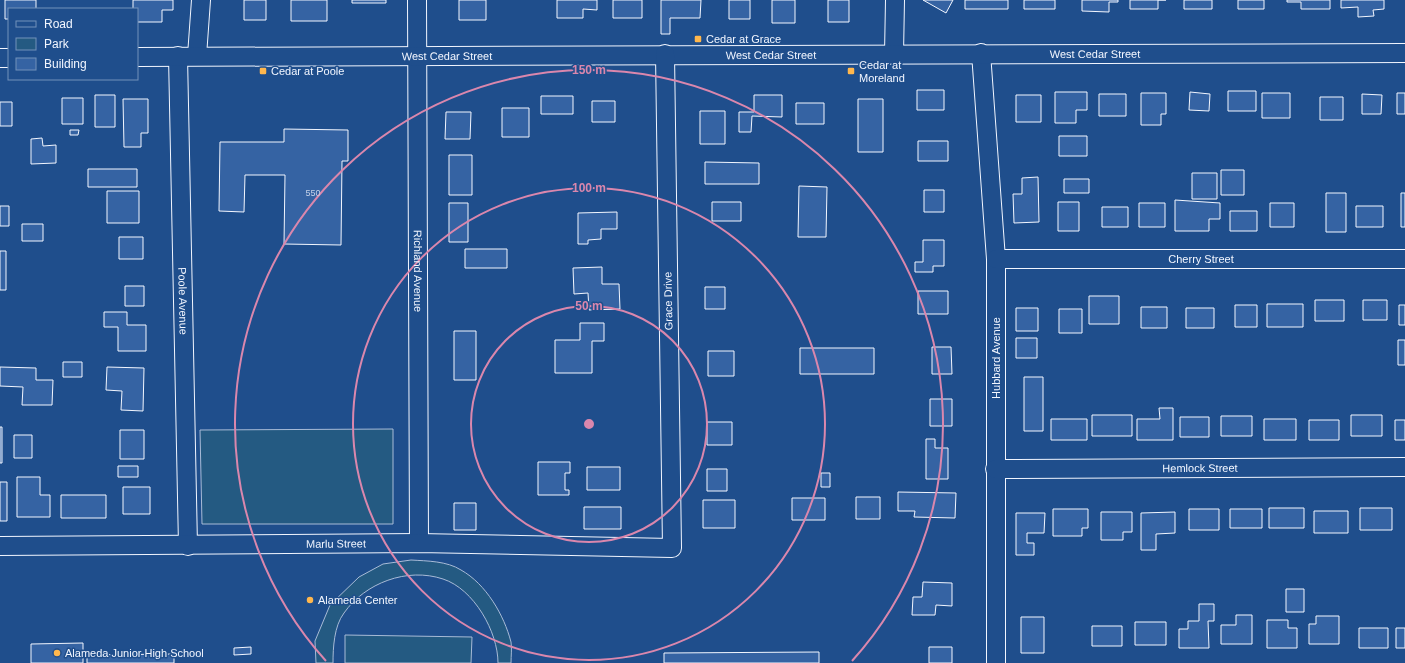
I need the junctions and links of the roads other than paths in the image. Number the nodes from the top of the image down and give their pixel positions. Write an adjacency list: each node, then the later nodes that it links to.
1 (201, 0): 10 (street)
2 (417, 0): 6 (street, Richland Avenue)
3 (895, 0): 8 (street)
4 (981, 53): 5 (street, West Cedar Street); 8 (street, West Cedar Street); 12 (street, Hubbard Avenue)
5 (1405, 53)
6 (417, 54): 7 (street, West Cedar Street); 10 (street, West Cedar Street); 16 (street, Richland Avenue)
7 (665, 54): 8 (street, West Cedar Street); 19 (street, Grace Drive)
8 (894, 54)
9 (178, 56): 10 (street, West Cedar Street); 11 (street, West Cedar Street); 18 (street, Poole Avenue)
10 (197, 56)
11 (138, 57)
12 (996, 259): 13 (street, Cherry Street); 15 (street, Hubbard Avenue)
13 (1405, 259)
14 (1405, 468): 15 (street, Hemlock Street)
15 (995, 470): 20 (street, Hubbard Avenue)
16 (420, 543): 18 (street, Marlu Street); 19 (street, Marlu Street)
17 (0, 546): 18 (street, Marlu Street)
18 (188, 546)
19 (672, 548)
20 (996, 663)

